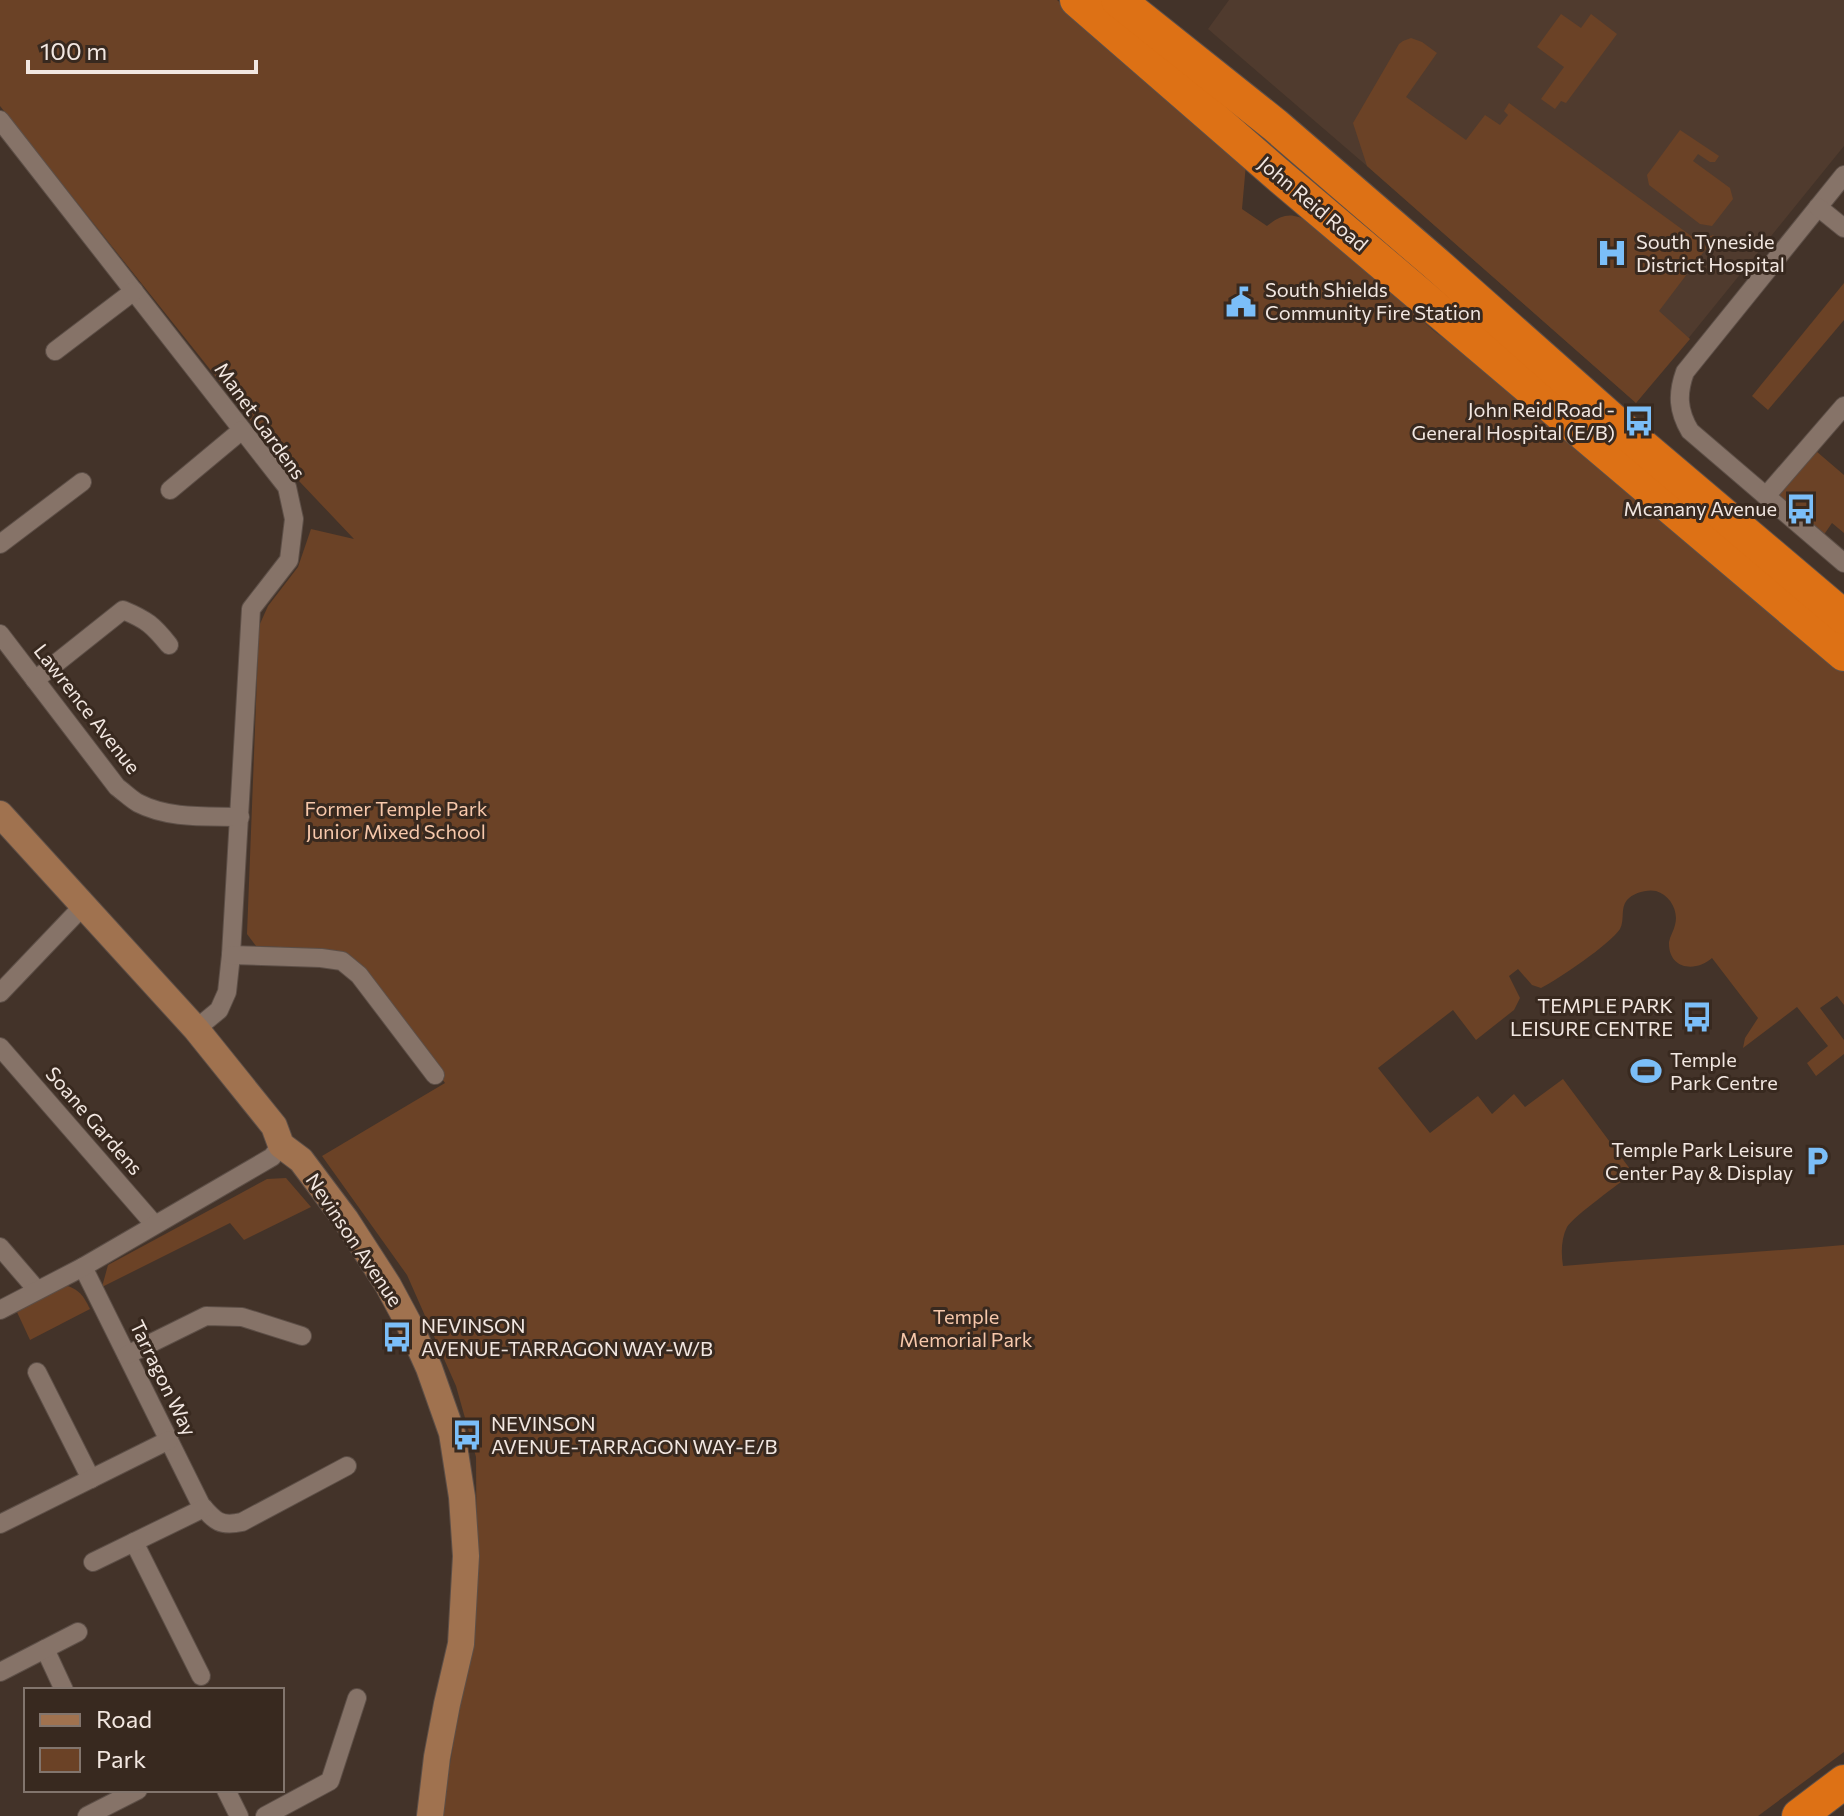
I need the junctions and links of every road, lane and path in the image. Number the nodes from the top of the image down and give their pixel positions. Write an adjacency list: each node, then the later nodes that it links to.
1 (1077, 0): 19 (highway, John Reid Road)
2 (1118, 0): 16 (highway, John Reid Road)
3 (0, 120): 7 (street, Manet Gardens)
4 (1844, 175): 5 (street)
5 (1818, 207): 6 (street); 13 (street)
6 (1844, 228)
7 (134, 291): 8 (street); 10 (street, Manet Gardens)
8 (55, 351)
9 (1844, 406): 13 (street)
10 (242, 430): 12 (street); 22 (street, Manet Gardens)
11 (82, 482): 14 (street)
12 (170, 490)
13 (1766, 496): 15 (street)
14 (0, 544)
15 (1844, 563)
16 (1844, 617)
17 (0, 634): 20 (street, Lawrence Avenue)
18 (169, 645): 20 (street)
19 (1844, 654)
20 (35, 680): 22 (street, Lawrence Avenue)
21 (0, 814): 23 (street, Nevinson Avenue)
22 (240, 817): 24 (street, Manet Gardens)
23 (84, 905): 25 (street); 26 (street, Nevinson Avenue)
24 (231, 955): 26 (street, Manet Gardens); 28 (street)
25 (0, 993)
26 (196, 1029): 29 (street, Nevinson Avenue)
27 (0, 1047): 30 (street, Soane Gardens)
28 (435, 1075)
29 (281, 1145): 30 (street); 58 (street, Nevinson Avenue)
30 (154, 1224): 32 (street)
31 (0, 1247): 33 (street)
32 (83, 1267): 33 (street); 36 (street, Tarragon Way)
33 (37, 1290): 34 (street)
34 (0, 1310)
35 (302, 1336): 36 (street)
36 (127, 1355): 38 (street, Tarragon Way)
37 (37, 1372): 40 (street)
38 (169, 1440): 40 (street); 41 (street, Tarragon Way)
39 (347, 1466): 41 (street)
40 (91, 1479): 42 (street)
41 (204, 1508): 43 (street)
42 (0, 1524)
43 (134, 1542): 44 (street); 48 (street)
44 (93, 1562)
45 (78, 1632): 46 (street)
46 (45, 1649): 47 (street); 49 (street)
47 (0, 1672)
48 (201, 1676)
49 (63, 1688)
50 (357, 1698): 57 (street)
51 (1844, 1782): 54 (highway)
52 (134, 1792): 55 (street)
53 (227, 1792): 56 (street)
54 (1808, 1814)
55 (87, 1816)
56 (239, 1816)
57 (265, 1816)
58 (430, 1816)

